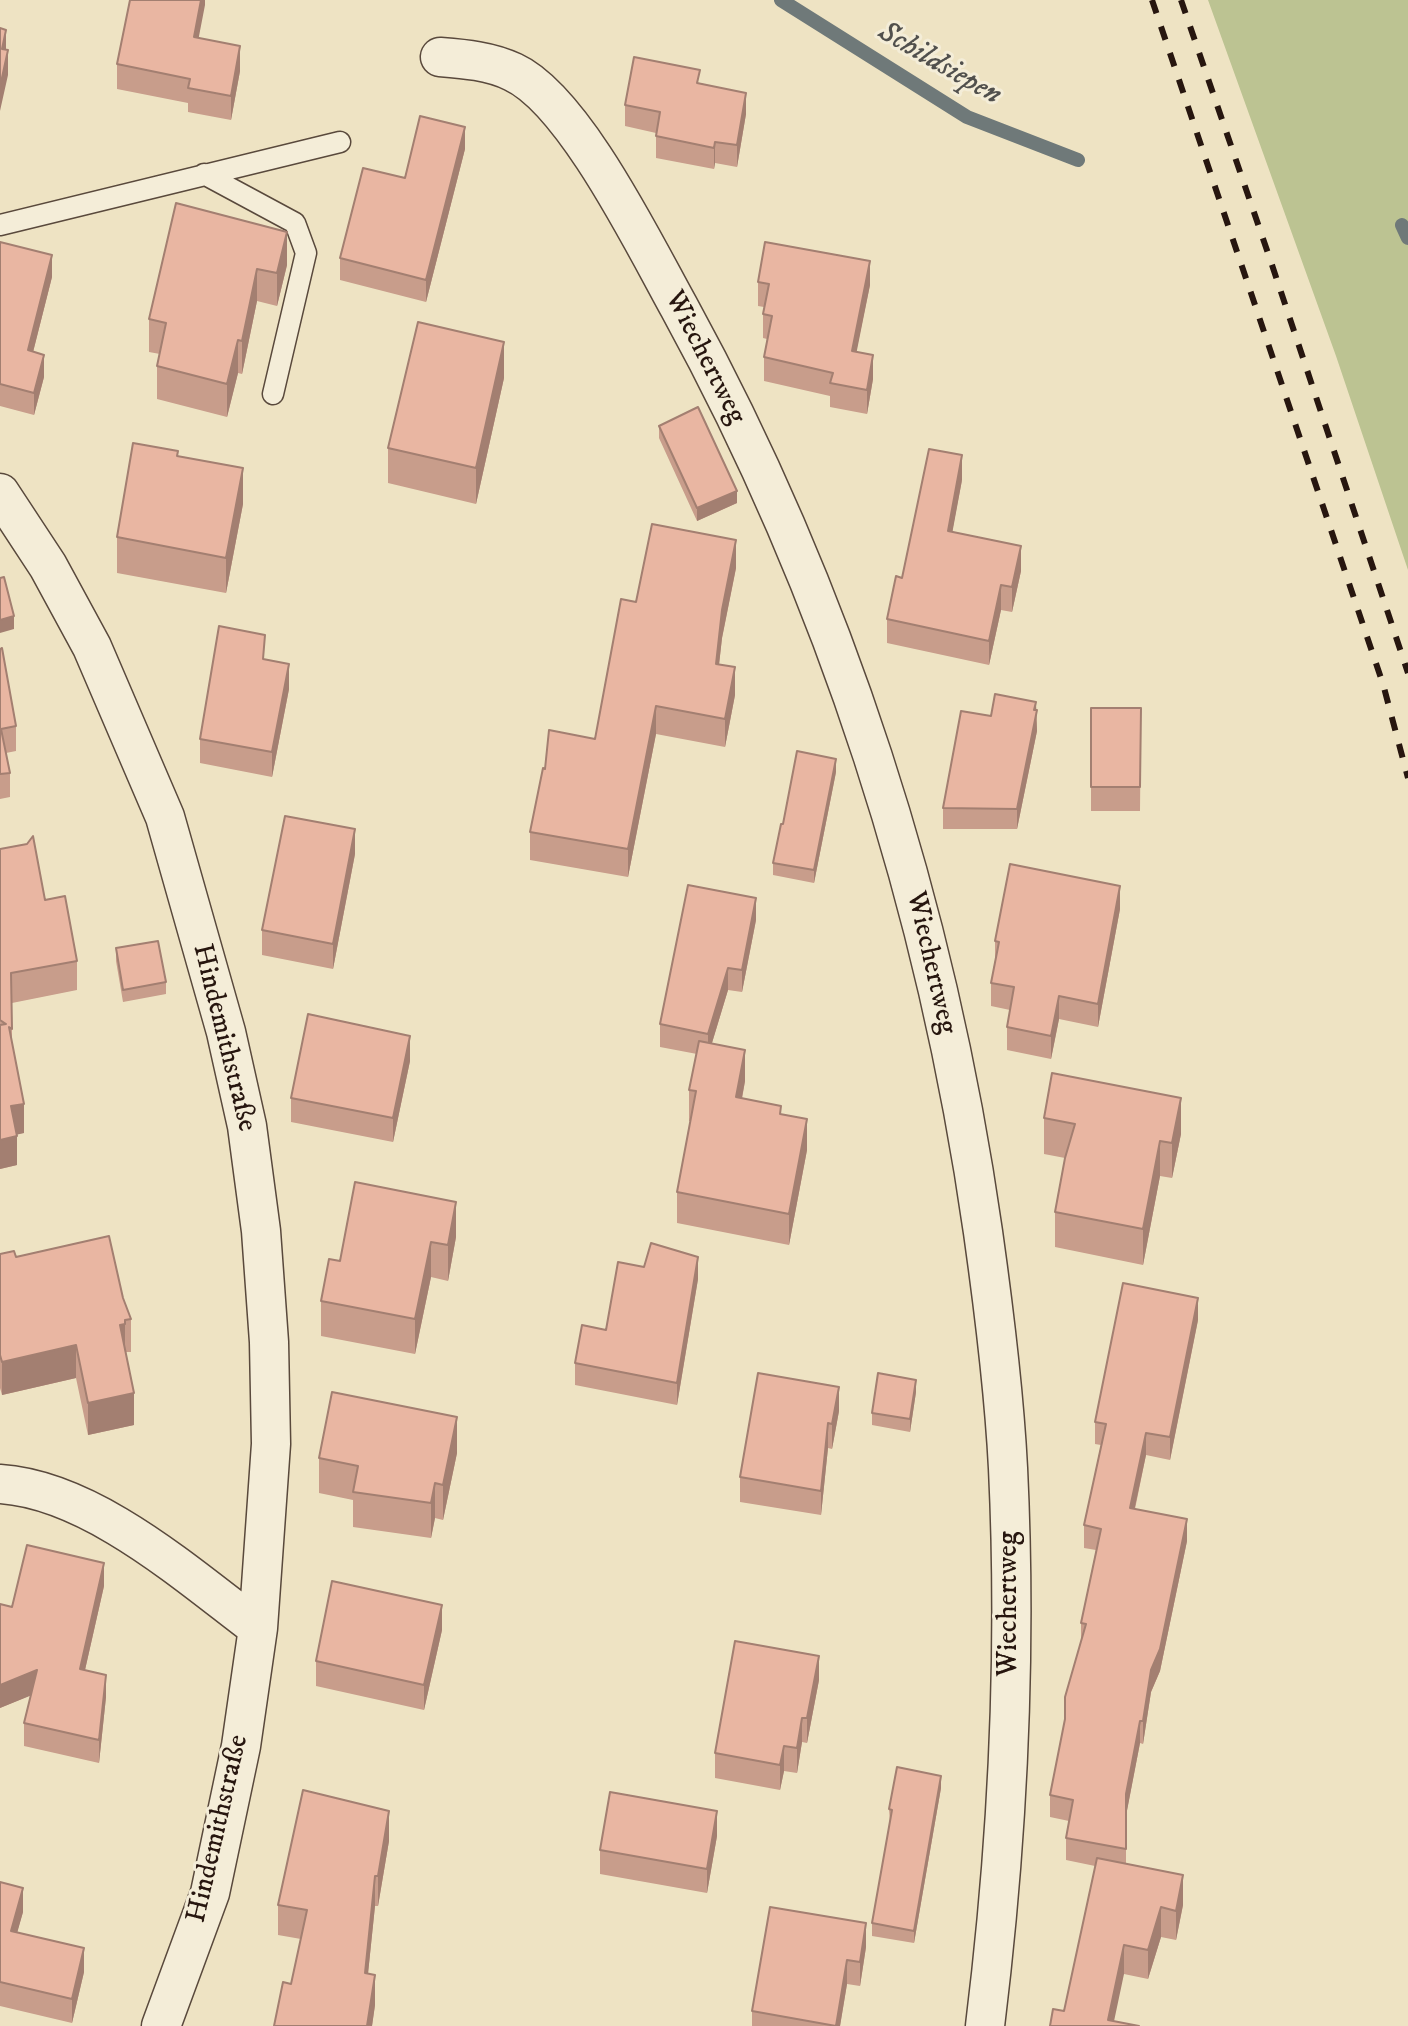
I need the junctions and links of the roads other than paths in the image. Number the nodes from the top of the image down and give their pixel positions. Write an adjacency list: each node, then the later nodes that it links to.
1 (440, 57): 10 (street, Wiechertweg)
2 (340, 142): 3 (lane)
3 (204, 174): 4 (lane); 5 (lane)
4 (0, 225)
5 (273, 394)
6 (0, 493): 8 (street, Hindemithstraße)
7 (0, 1484): 8 (street)
8 (258, 1628): 9 (street, Hindemithstraße)
9 (161, 2026)
10 (985, 2026)

